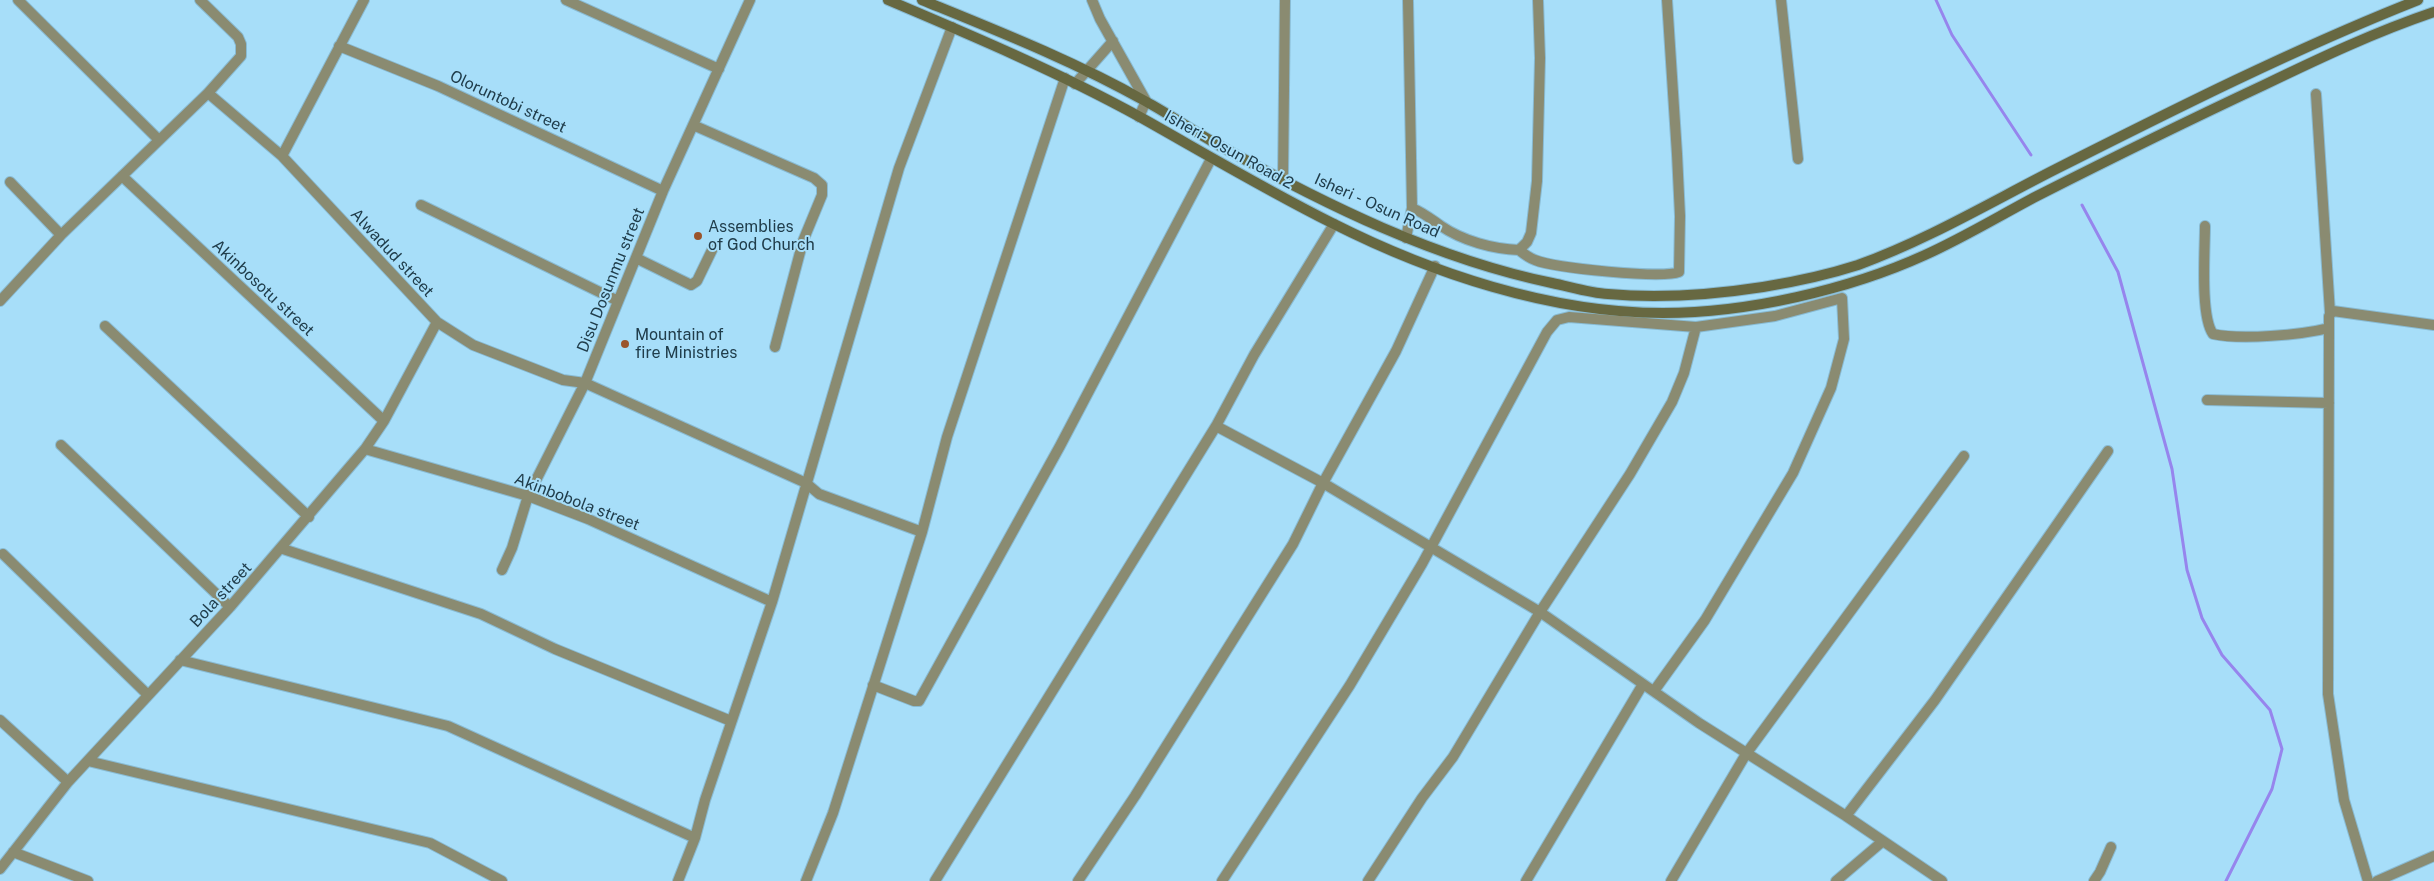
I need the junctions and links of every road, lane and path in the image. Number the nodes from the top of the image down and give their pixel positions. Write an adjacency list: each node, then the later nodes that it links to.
1 (18, 0): 28 (street)
2 (200, 0): 23 (street)
3 (364, 0): 18 (street)
4 (566, 0): 19 (street)
5 (750, 0): 19 (street, Disu Dosunmu street)
6 (888, 0): 16 (main road, Isheri- Osun Road 2)
7 (922, 0): 20 (main road, Isheri - Osun Road)
8 (1092, 0): 17 (street)
9 (1285, 0): 33 (street)
10 (1408, 0): 37 (street)
11 (1538, 0): 43 (street)
12 (1666, 0): 43 (street)
13 (1781, 0): 31 (street)
14 (2418, 0): 41 (main road, Isheri - Osun Road)
15 (2434, 12): 45 (main road, Isheri- Osun Road 2)
16 (952, 27): 21 (main road, Isheri- Osun Road 2); 64 (street)
17 (1113, 41): 20 (street); 25 (street)
18 (339, 46): 29 (street); 35 (street, Oloruntobi street)
19 (719, 69): 27 (street, Disu Dosunmu street)
20 (1086, 70): 22 (street); 25 (main road, Isheri - Osun Road)
21 (1065, 78): 22 (main road, Isheri- Osun Road 2); 68 (street)
22 (1075, 84): 26 (main road, Isheri- Osun Road 2)
23 (208, 93): 28 (street); 29 (street, Alwadud street)
24 (2316, 94): 48 (street)
25 (1146, 101): 26 (street); 33 (main road, Isheri - Osun Road)
26 (1139, 117): 30 (main road, Isheri- Osun Road 2)
27 (693, 125): 35 (street, Disu Dosunmu street); 54 (street)
28 (159, 140): 32 (street)
29 (282, 156): 49 (street, Alwadud street)
30 (1211, 159): 38 (main road, Isheri- Osun Road 2); 78 (street)
31 (1798, 159)
32 (122, 176): 40 (street); 58 (street, Akinbosotu street)
33 (1283, 179): 41 (main road, Isheri - Osun Road)
34 (10, 182): 40 (street)
35 (663, 191): 44 (street, Disu Dosunmu street)
36 (421, 205): 47 (street)
37 (1412, 208): 41 (street); 43 (street)
38 (1334, 224): 45 (main road, Isheri- Osun Road 2); 59 (street)
39 (2205, 226): 53 (street)
40 (61, 235): 46 (street)
41 (1406, 238)
42 (713, 248): 44 (street)
43 (1519, 250)
44 (636, 258): 47 (street, Disu Dosunmu street)
45 (1435, 266): 65 (street)
46 (0, 301)
47 (618, 301): 55 (street, Disu Dosunmu street)
48 (2330, 313): 50 (street); 53 (street)
49 (437, 322): 55 (street, Alwadud street); 58 (street, Bola street)
50 (2434, 325)
51 (105, 326): 67 (street)
52 (1696, 327): 69 (street); 75 (street); 79 (street)
53 (2329, 328): 57 (street)
54 (775, 347)
55 (586, 383): 64 (street, Alwadud street); 66 (street, Disu Dosunmu street)
56 (2207, 400): 57 (street)
57 (2329, 403): 106 (street)
58 (384, 421): 61 (street, Bola street)
59 (1216, 426): 65 (street); 97 (street)
60 (61, 445): 74 (street)
61 (366, 449): 66 (street, Akinbobola street); 67 (street, Bola street)
62 (2108, 451): 86 (street)
63 (1964, 456): 83 (street)
64 (806, 483): 68 (street, Alwadud street); 73 (street)
65 (1323, 483): 69 (street); 98 (street)
66 (528, 496): 72 (street, Disu Dosunmu street); 73 (street, Akinbobola street)
67 (309, 516): 70 (street, Bola street)
68 (922, 532): 78 (street)
69 (1431, 548): 75 (street); 99 (street)
70 (282, 549): 74 (street, Bola street); 82 (street)
71 (3, 554): 80 (street)
72 (502, 570)
73 (772, 602): 82 (street)
74 (230, 607): 76 (street, Bola street)
75 (1540, 612): 77 (street); 100 (street)
76 (180, 660): 80 (street, Bola street); 87 (street)
77 (1643, 684): 79 (street); 101 (street)
78 (873, 685): 96 (street)
79 (1654, 691): 83 (street)
80 (147, 694): 84 (street, Bola street)
81 (0, 720): 85 (street)
82 (731, 721): 87 (street)
83 (1746, 754): 86 (street); 102 (street)
84 (88, 761): 85 (street, Bola street); 94 (street)
85 (68, 782): 90 (street, Bola street)
86 (1846, 816): 88 (street)
87 (695, 838): 95 (street)
88 (1884, 841): 103 (street); 104 (street)
89 (2111, 847): 105 (street)
90 (14, 852): 92 (street, Bola street); 93 (street)
91 (2434, 856): 107 (street)
92 (0, 868)
93 (88, 881)
94 (502, 881)
95 (678, 881)
96 (806, 881)
97 (935, 881)
98 (1078, 881)
99 (1222, 881)
100 (1368, 881)
101 (1526, 881)
102 (1671, 881)
103 (1836, 881)
104 (1942, 881)
105 (2094, 881)
106 (2368, 881)
107 (2377, 881)

